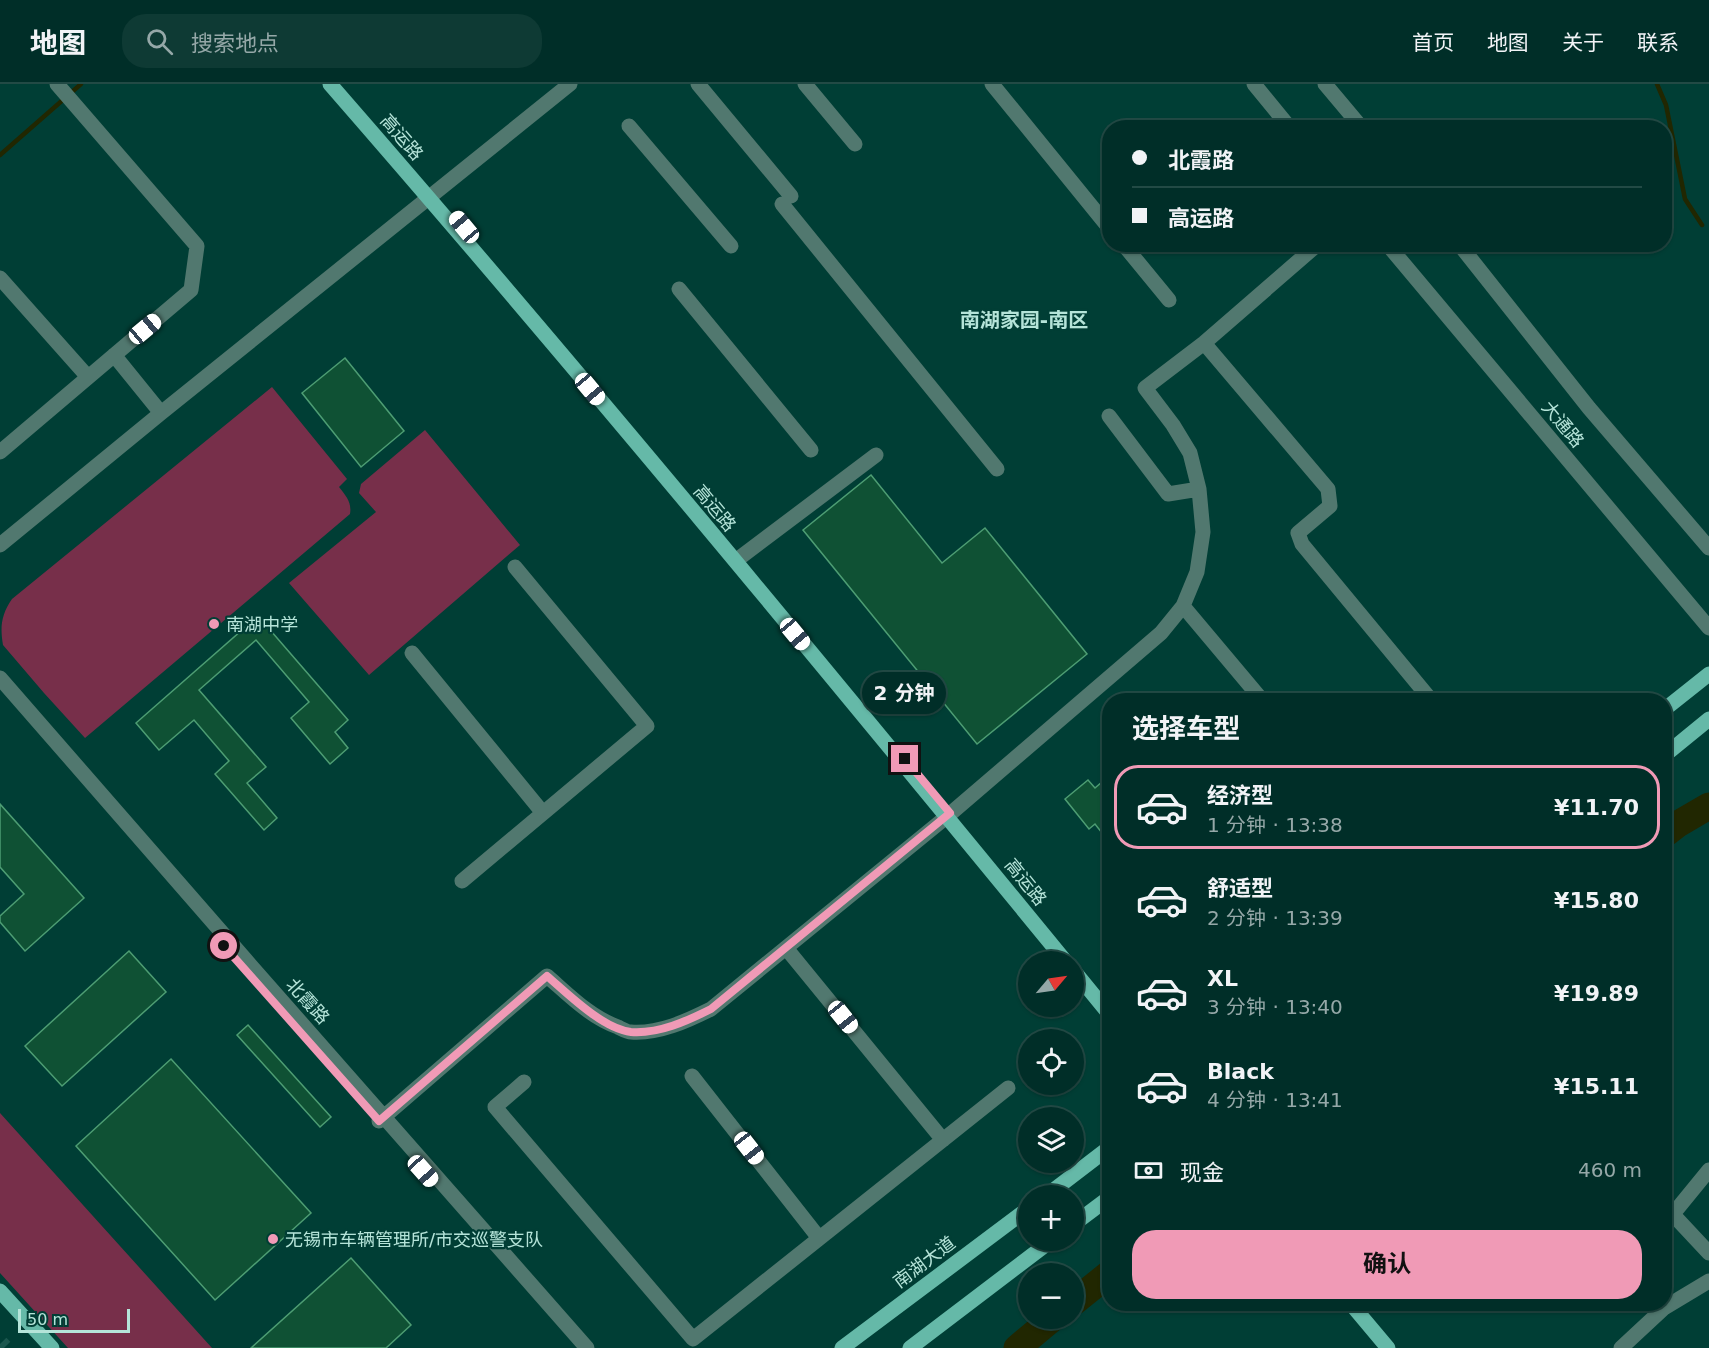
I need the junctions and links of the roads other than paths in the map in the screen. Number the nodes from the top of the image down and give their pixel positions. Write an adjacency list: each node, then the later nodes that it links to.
1 (57, 84): 26 (street)
2 (330, 84): 15 (main road, 高运路)
3 (338, 84): 15 (main road, 高运路)
4 (554, 84): 15 (street)
5 (570, 84): 15 (street)
6 (698, 84): 33 (street)
7 (806, 84): 14 (street)
8 (992, 84): 16 (street)
9 (1254, 84): 11 (street)
10 (1324, 84): 12 (street)
11 (1283, 120)
12 (1355, 120)
13 (629, 126): 17 (street)
14 (855, 144)
15 (428, 191): 28 (street); 38 (main road, 高运路); 52 (main road, 高运路)
16 (1102, 219)
17 (731, 246)
18 (1130, 252): 24 (street)
19 (1309, 252): 25 (street)
20 (1394, 252): 41 (street, 大通路)
21 (1465, 252): 37 (street, 大通路)
22 (0, 278): 27 (street)
23 (680, 289): 30 (street)
24 (1169, 300)
25 (1204, 343): 34 (street); 47 (street)
26 (114, 355): 27 (street); 28 (street)
27 (88, 377): 31 (street)
28 (159, 410): 35 (street); 36 (street)
29 (1109, 416): 34 (street)
30 (811, 450)
31 (0, 452)
32 (876, 455): 38 (street)
33 (997, 469)
34 (1199, 489): 40 (street)
35 (0, 535)
36 (0, 545)
37 (1709, 548)
38 (738, 559): 52 (main road, 高运路)
39 (515, 567): 51 (street)
40 (1183, 606): 46 (street); 52 (street)
41 (1709, 628)
42 (412, 653): 51 (street)
43 (1709, 674): 48 (main road)
44 (0, 678): 64 (street, 北霞路)
45 (0, 688): 64 (street, 北霞路)
46 (1256, 693)
47 (1425, 693)
48 (1672, 703)
49 (1709, 719): 50 (main road)
50 (1672, 749)
51 (543, 813): 53 (street)
52 (949, 815): 54 (street); 55 (main road, 高运路); 56 (main road, 高运路)
53 (462, 881)
54 (786, 948): 64 (street); 65 (street)
55 (1057, 951)
56 (1064, 951)
57 (1084, 975): 59 (main road, 高运路)
58 (1084, 983): 60 (main road)
59 (1102, 997)
60 (1102, 1005)
61 (692, 1076): 74 (street)
62 (524, 1082): 74 (street)
63 (1008, 1088): 65 (street)
64 (381, 1119): 84 (street, 北霞路); 85 (street, 北霞路)
65 (943, 1140): 74 (street)
66 (1102, 1154): 68 (main road)
67 (1709, 1170): 70 (street)
68 (1061, 1185)
69 (1102, 1203): 73 (main road)
70 (1672, 1207)
71 (1672, 1213): 76 (street)
72 (1018, 1216): 86 (main road, 南湖大道)
73 (1084, 1216)
74 (819, 1238)
75 (1038, 1251): 87 (main road)
76 (1709, 1253)
77 (1709, 1281): 79 (street)
78 (0, 1291): 83 (main road)
79 (1672, 1303)
80 (1357, 1311): 88 (main road)
81 (1363, 1311): 89 (main road)
82 (1661, 1311): 90 (street)
83 (52, 1348)
84 (580, 1348)
85 (587, 1348)
86 (842, 1348)
87 (910, 1348)
88 (1388, 1348)
89 (1395, 1348)
90 (1621, 1348)

